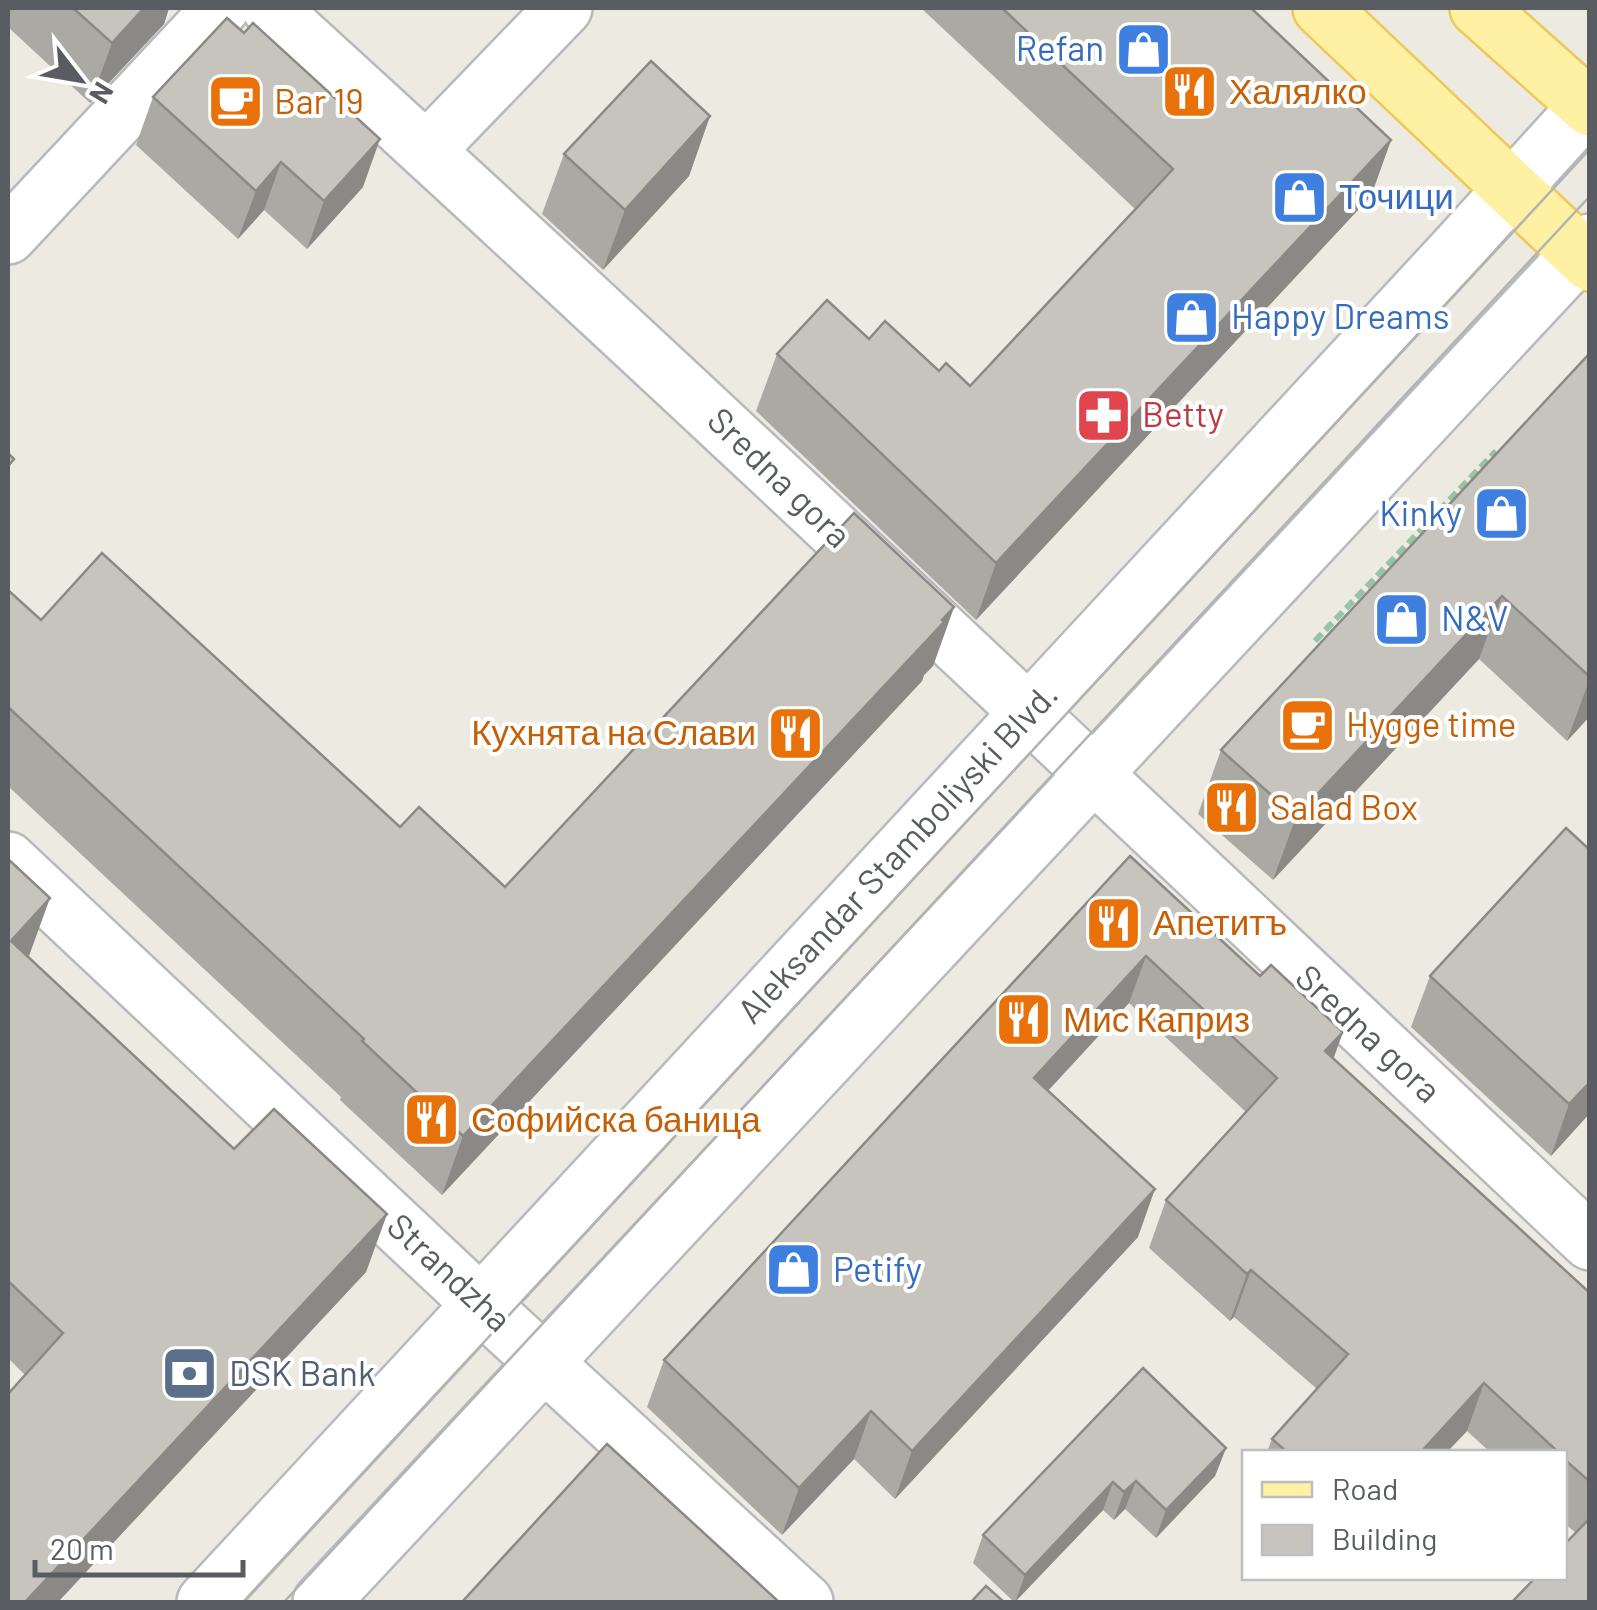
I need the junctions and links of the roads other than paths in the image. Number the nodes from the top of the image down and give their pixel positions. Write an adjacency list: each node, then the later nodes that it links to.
1 (221, 8): 9 (main road)
2 (270, 8): 7 (main road, Sredna gora)
3 (564, 8): 7 (main road)
4 (1321, 8): 8 (main road)
5 (1478, 8): 6 (main road)
6 (1589, 106): 8 (main road, Aleksandar Stamboliyski Blvd.)
7 (426, 150): 11 (main road, Sredna gora)
8 (1512, 189): 10 (main road); 11 (main road, Aleksandar Stamboliyski Blvd.)
9 (8, 236)
10 (1586, 253): 12 (main road)
11 (1027, 713): 12 (main road, Sredna gora); 15 (main road, Aleksandar Stamboliyski Blvd.)
12 (1092, 774): 14 (main road, Sredna gora); 16 (main road)
13 (8, 860): 15 (main road, Strandzha)
14 (1590, 1242)
15 (482, 1304): 16 (main road, Strandzha); 17 (main road, Aleksandar Stamboliyski Blvd.)
16 (545, 1363): 18 (main road); 19 (main road, Strandzha)
17 (206, 1602)
18 (321, 1602)
19 (805, 1602)

